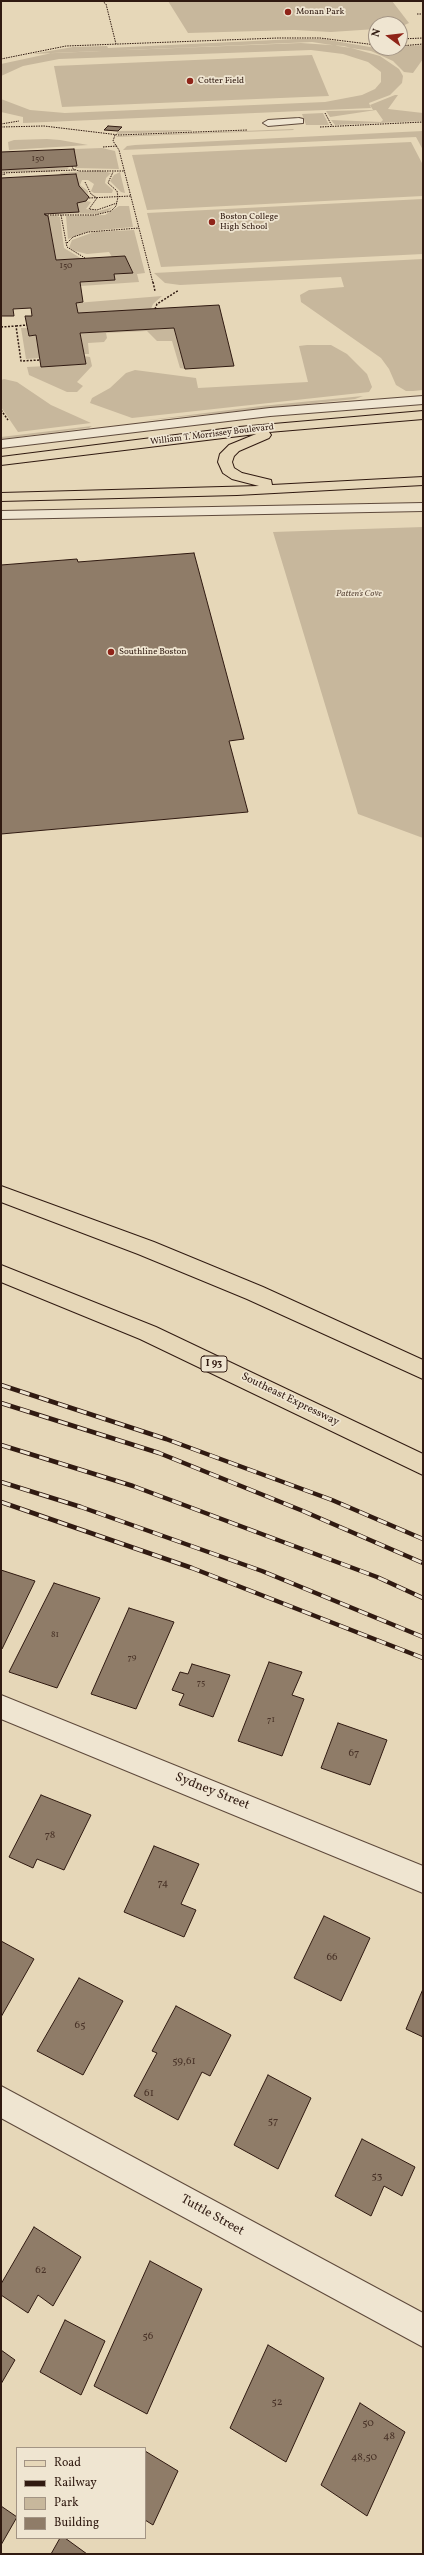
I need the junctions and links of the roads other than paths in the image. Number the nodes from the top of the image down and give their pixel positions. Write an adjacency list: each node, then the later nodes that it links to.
1 (268, 123): 2 (street)
2 (303, 133)
3 (423, 400): 6 (street, William T. Morrissey Boulevard)
4 (423, 415): 5 (main road, William T. Morrissey Boulevard)
5 (314, 423): 7 (main road, William T. Morrissey Boulevard); 9 (main road)
6 (1, 444)
7 (1, 461)
8 (423, 481): 9 (main road)
9 (316, 488): 10 (main road)
10 (1, 496)
11 (423, 507): 12 (street)
12 (1, 515)
13 (1, 1194): 15 (main road)
14 (1, 1272): 16 (main road, Southeast Expressway / I 93)
15 (423, 1370)
16 (423, 1465)
17 (1, 1707): 18 (street, Sydney Street)
18 (423, 1880)
19 (1, 2101): 20 (street, Tuttle Street)
20 (423, 2332)

